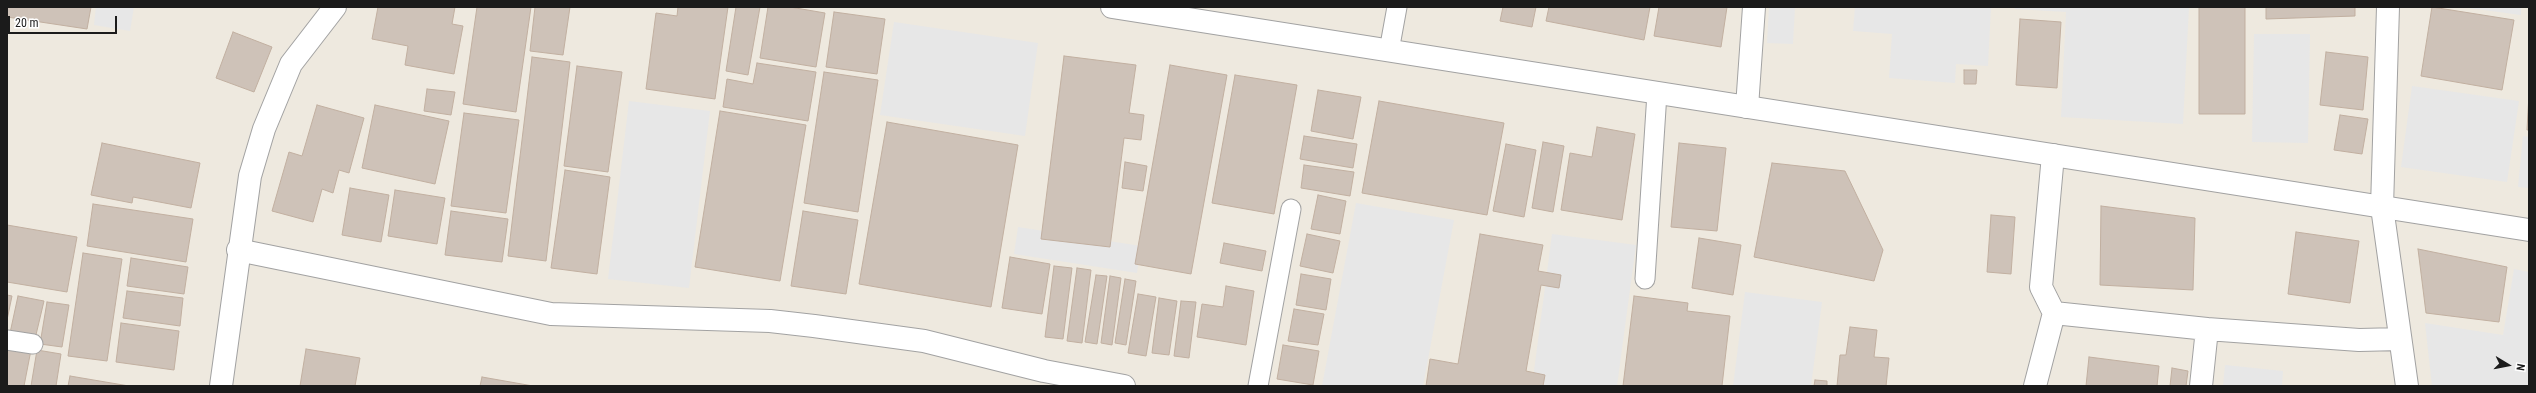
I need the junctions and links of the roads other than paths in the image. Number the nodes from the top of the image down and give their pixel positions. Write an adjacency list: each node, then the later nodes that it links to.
1 (335, 7): 14 (street)
2 (1112, 7): 6 (street)
3 (1397, 7): 7 (lane)
4 (1754, 7): 9 (street)
5 (2388, 7): 11 (street)
6 (1164, 11): 7 (street)
7 (1388, 51): 8 (street)
8 (1657, 93): 9 (street); 15 (lane)
9 (1747, 107): 10 (street)
10 (2053, 155): 11 (street); 16 (street)
11 (2382, 207): 13 (street); 18 (street)
12 (1291, 210): 23 (lane)
13 (2529, 230)
14 (238, 250): 21 (street); 22 (street)
15 (1645, 279)
16 (2054, 313): 17 (street); 24 (street)
17 (2207, 329): 18 (street); 25 (street)
18 (2400, 339): 26 (street)
19 (7, 340): 20 (lane)
20 (33, 344)
21 (220, 386)
22 (1124, 386)
23 (1258, 386)
24 (2035, 386)
25 (2201, 386)
26 (2407, 386)

